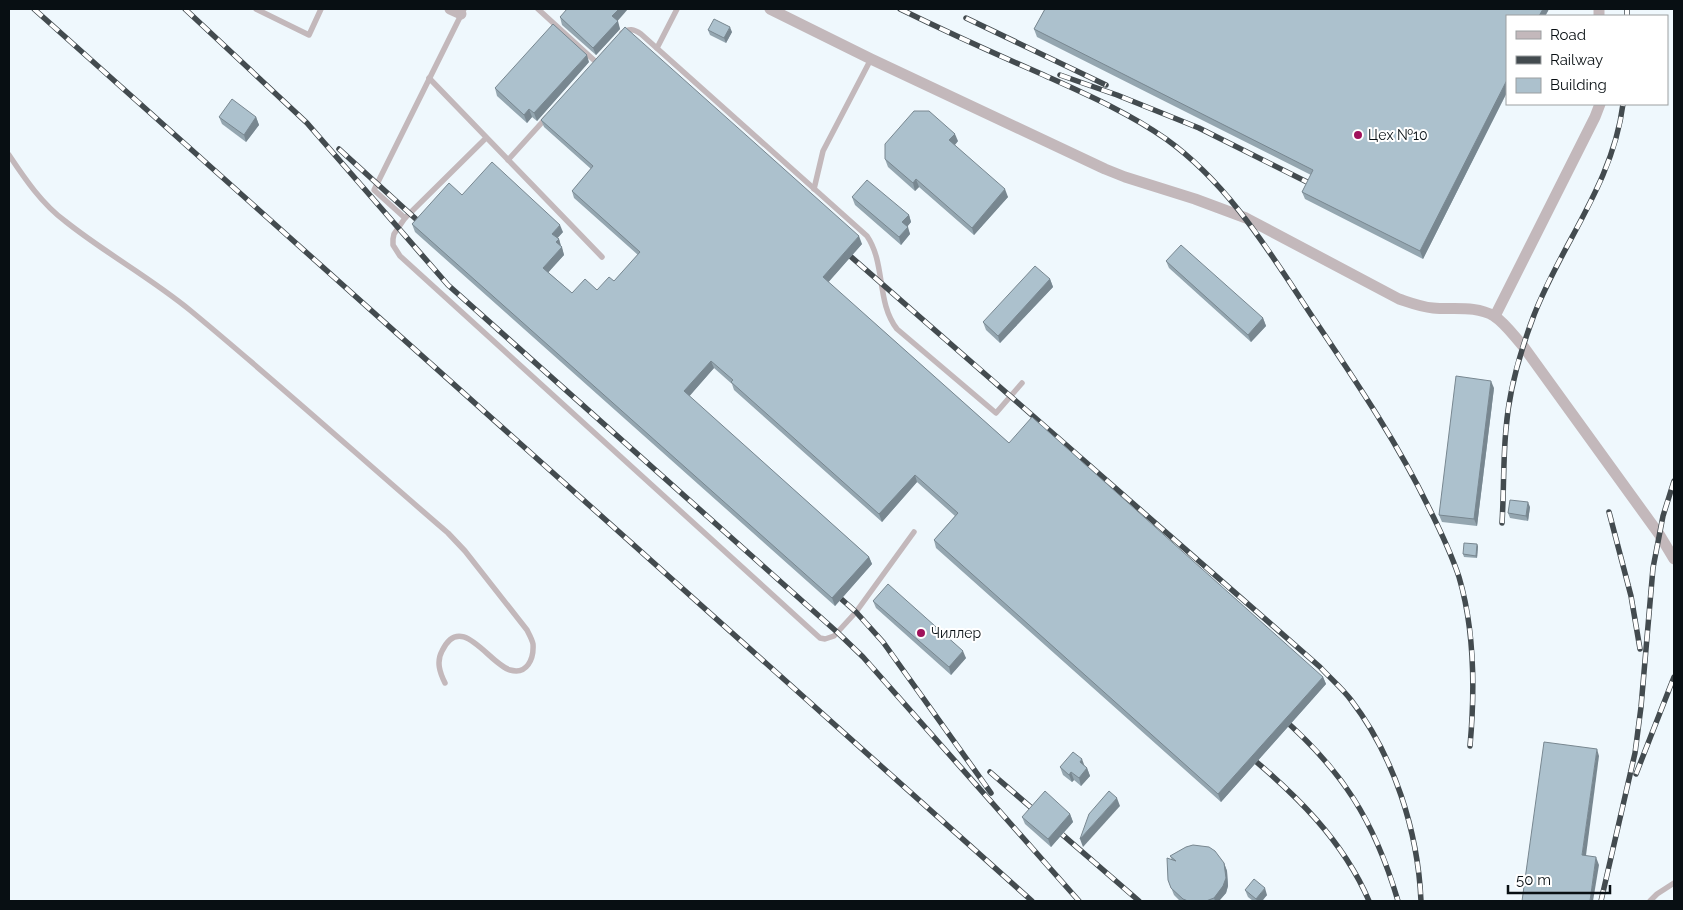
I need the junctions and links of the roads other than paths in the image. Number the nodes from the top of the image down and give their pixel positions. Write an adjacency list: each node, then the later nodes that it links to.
1 (256, 9): 2 (lane)
2 (322, 9)
3 (450, 9): 7 (street)
4 (538, 9): 12 (lane)
5 (677, 9): 9 (lane)
6 (770, 9): 11 (street)
7 (463, 12): 14 (lane)
8 (615, 41): 9 (lane)
9 (657, 48): 20 (lane)
10 (602, 55): 12 (lane)
11 (871, 59): 20 (lane); 23 (street)
12 (596, 62): 13 (lane)
13 (590, 69)
14 (429, 78): 17 (lane); 21 (lane)
15 (1600, 105): 23 (street)
16 (552, 111): 19 (lane)
17 (486, 138): 19 (lane); 21 (lane)
18 (9, 155): 27 (lane)
19 (508, 160): 22 (lane)
20 (814, 189): 24 (lane)
21 (405, 218): 25 (lane)
22 (602, 258)
23 (1495, 316): 26 (street)
24 (1022, 383)
25 (914, 532)
26 (1674, 560)
27 (445, 684)
28 (1674, 883): 29 (lane)
29 (1650, 901)

